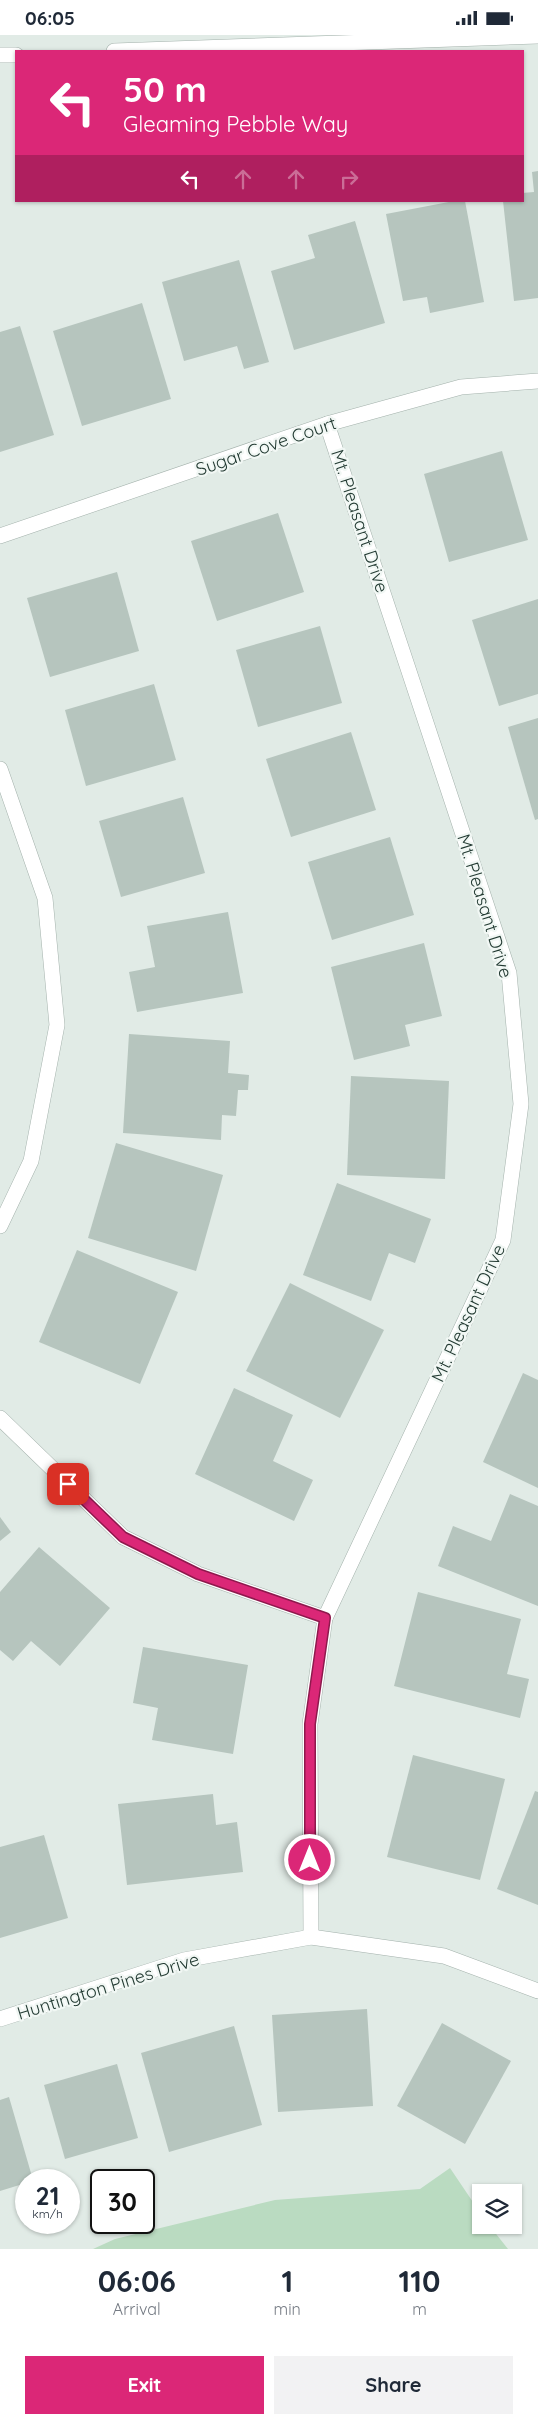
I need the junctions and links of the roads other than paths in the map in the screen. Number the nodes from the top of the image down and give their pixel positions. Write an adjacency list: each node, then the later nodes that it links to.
1 (538, 36): 2 (street)
2 (142, 50)
3 (0, 55): 4 (street)
4 (15, 55)
5 (538, 381): 6 (street, Sugar Cove Court)
6 (327, 424): 7 (street, Sugar Cove Court); 11 (street, Mt. Pleasant Drive)
7 (0, 536)
8 (0, 769): 9 (street)
9 (0, 1226)
10 (0, 1418): 11 (street)
11 (325, 1618): 12 (street, Mt. Pleasant Drive)
12 (311, 1937): 13 (street, Huntington Pines Drive); 14 (street, Huntington Pines Drive)
13 (538, 1991)
14 (0, 2019)

